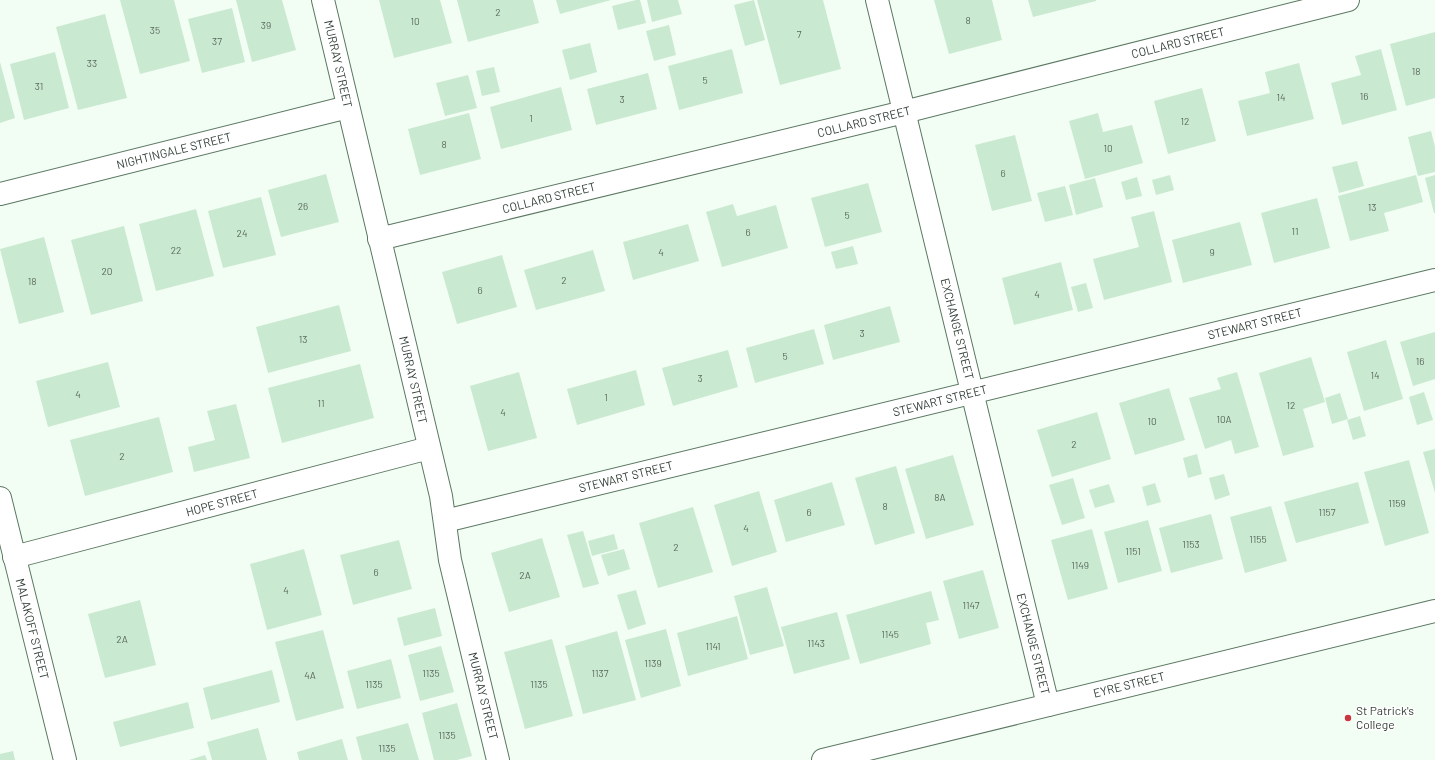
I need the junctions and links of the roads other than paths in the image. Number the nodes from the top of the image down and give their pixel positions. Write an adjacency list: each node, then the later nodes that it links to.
1 (323, 0): 4 (street, MURRAY STREET)
2 (877, 0): 5 (street, EXCHANGE STREET)
3 (1348, 0): 5 (street, COLLARD STREET)
4 (348, 107): 6 (street, NIGHTINGALE STREET); 7 (street, MURRAY STREET)
5 (904, 112): 7 (street, COLLARD STREET); 9 (street, EXCHANGE STREET)
6 (0, 194)
7 (379, 239): 10 (street, MURRAY STREET)
8 (1435, 280): 9 (street, STEWART STREET)
9 (973, 393): 12 (street, STEWART STREET); 15 (street, EXCHANGE STREET)
10 (429, 448): 12 (street, MURRAY STREET); 13 (street, HOPE STREET)
11 (0, 498): 13 (street, MALAKOFF STREET)
12 (446, 521): 17 (street, MURRAY STREET)
13 (14, 557): 16 (street, MALAKOFF STREET)
14 (1435, 611): 15 (street, EYRE STREET)
15 (1048, 705): 18 (street, EYRE STREET)
16 (65, 760)
17 (498, 760)
18 (823, 760)

